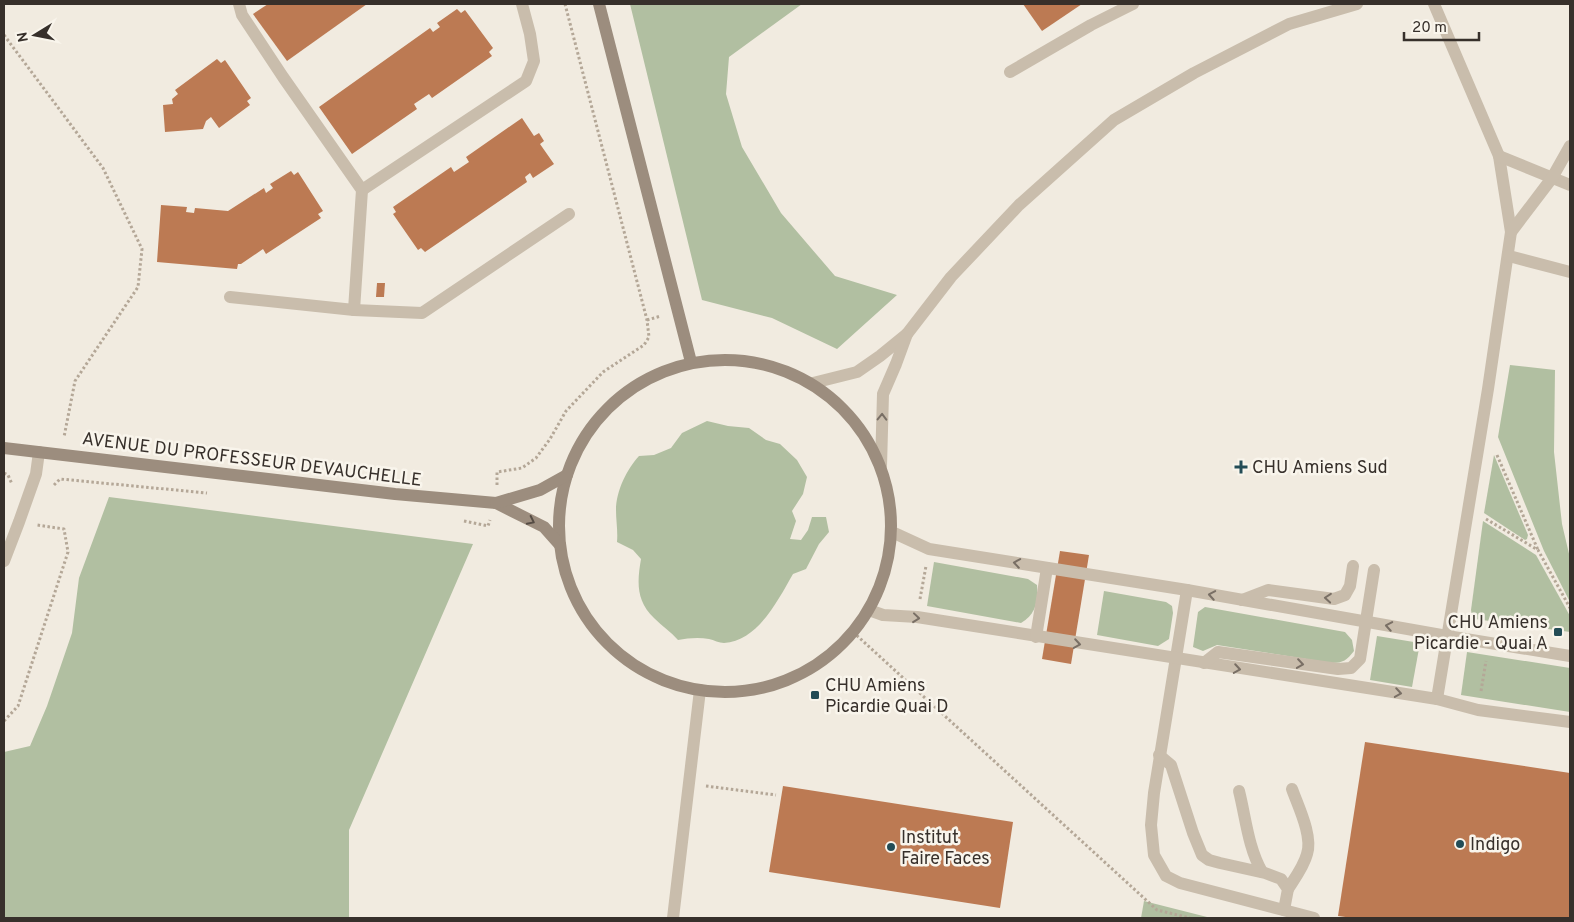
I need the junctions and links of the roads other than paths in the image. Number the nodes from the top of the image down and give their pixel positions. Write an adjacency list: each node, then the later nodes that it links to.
1 (239, 4): 12 (street)
2 (522, 4): 12 (street)
3 (599, 4): 20 (street)
4 (1133, 4): 7 (street)
5 (1357, 4): 19 (street)
6 (1434, 4): 9 (street)
7 (1010, 72)
8 (1570, 146): 10 (street)
9 (1499, 156): 10 (street); 14 (street)
10 (1552, 178): 11 (street); 14 (street)
11 (1570, 185)
12 (362, 190): 18 (street)
13 (569, 214): 18 (street)
14 (1512, 232): 15 (street)
15 (1508, 256): 16 (street); 37 (street)
16 (1570, 272)
17 (230, 297): 18 (street)
18 (354, 310)
19 (907, 334): 21 (street); 24 (street, one-way to 19)
20 (691, 362): 21 (street); 25 (street)
21 (813, 383): 24 (street)
22 (4, 448): 23 (street, AVENUE DU PROFESSEUR DEVAUCHELLE)
23 (39, 452): 26 (street, AVENUE DU PROFESSEUR DEVAUCHELLE); 29 (street)
24 (881, 466): 27 (street)
25 (566, 475): 26 (street); 28 (street)
26 (496, 503): 28 (street, one-way to 28)
27 (892, 532): 31 (street, one-way to 27); 35 (street)
28 (560, 545): 42 (street)
29 (4, 561)
30 (1353, 566): 34 (street, one-way to 34)
31 (1048, 568): 33 (street); 38 (street)
32 (1374, 570): 36 (street)
33 (1187, 590): 34 (street, one-way to 33); 40 (street)
34 (1241, 600): 36 (street)
35 (868, 610): 38 (street, one-way to 38); 42 (street)
36 (1366, 622): 37 (street, one-way to 36); 41 (street, one-way to 36)
37 (1447, 636): 39 (street); 43 (street)
38 (1036, 637): 40 (street, one-way to 40)
39 (1568, 656)
40 (1176, 659): 41 (street); 45 (street)
41 (1204, 664): 43 (street, one-way to 43)
42 (700, 690): 51 (street)
43 (1437, 699): 44 (street)
44 (1570, 722)
45 (1160, 755): 48 (street); 50 (street)
46 (1292, 788): 49 (street)
47 (1239, 791): 48 (street)
48 (1262, 872): 49 (street)
49 (1288, 889): 50 (street)
50 (1284, 910): 52 (street)
51 (673, 918)
52 (1314, 918)

